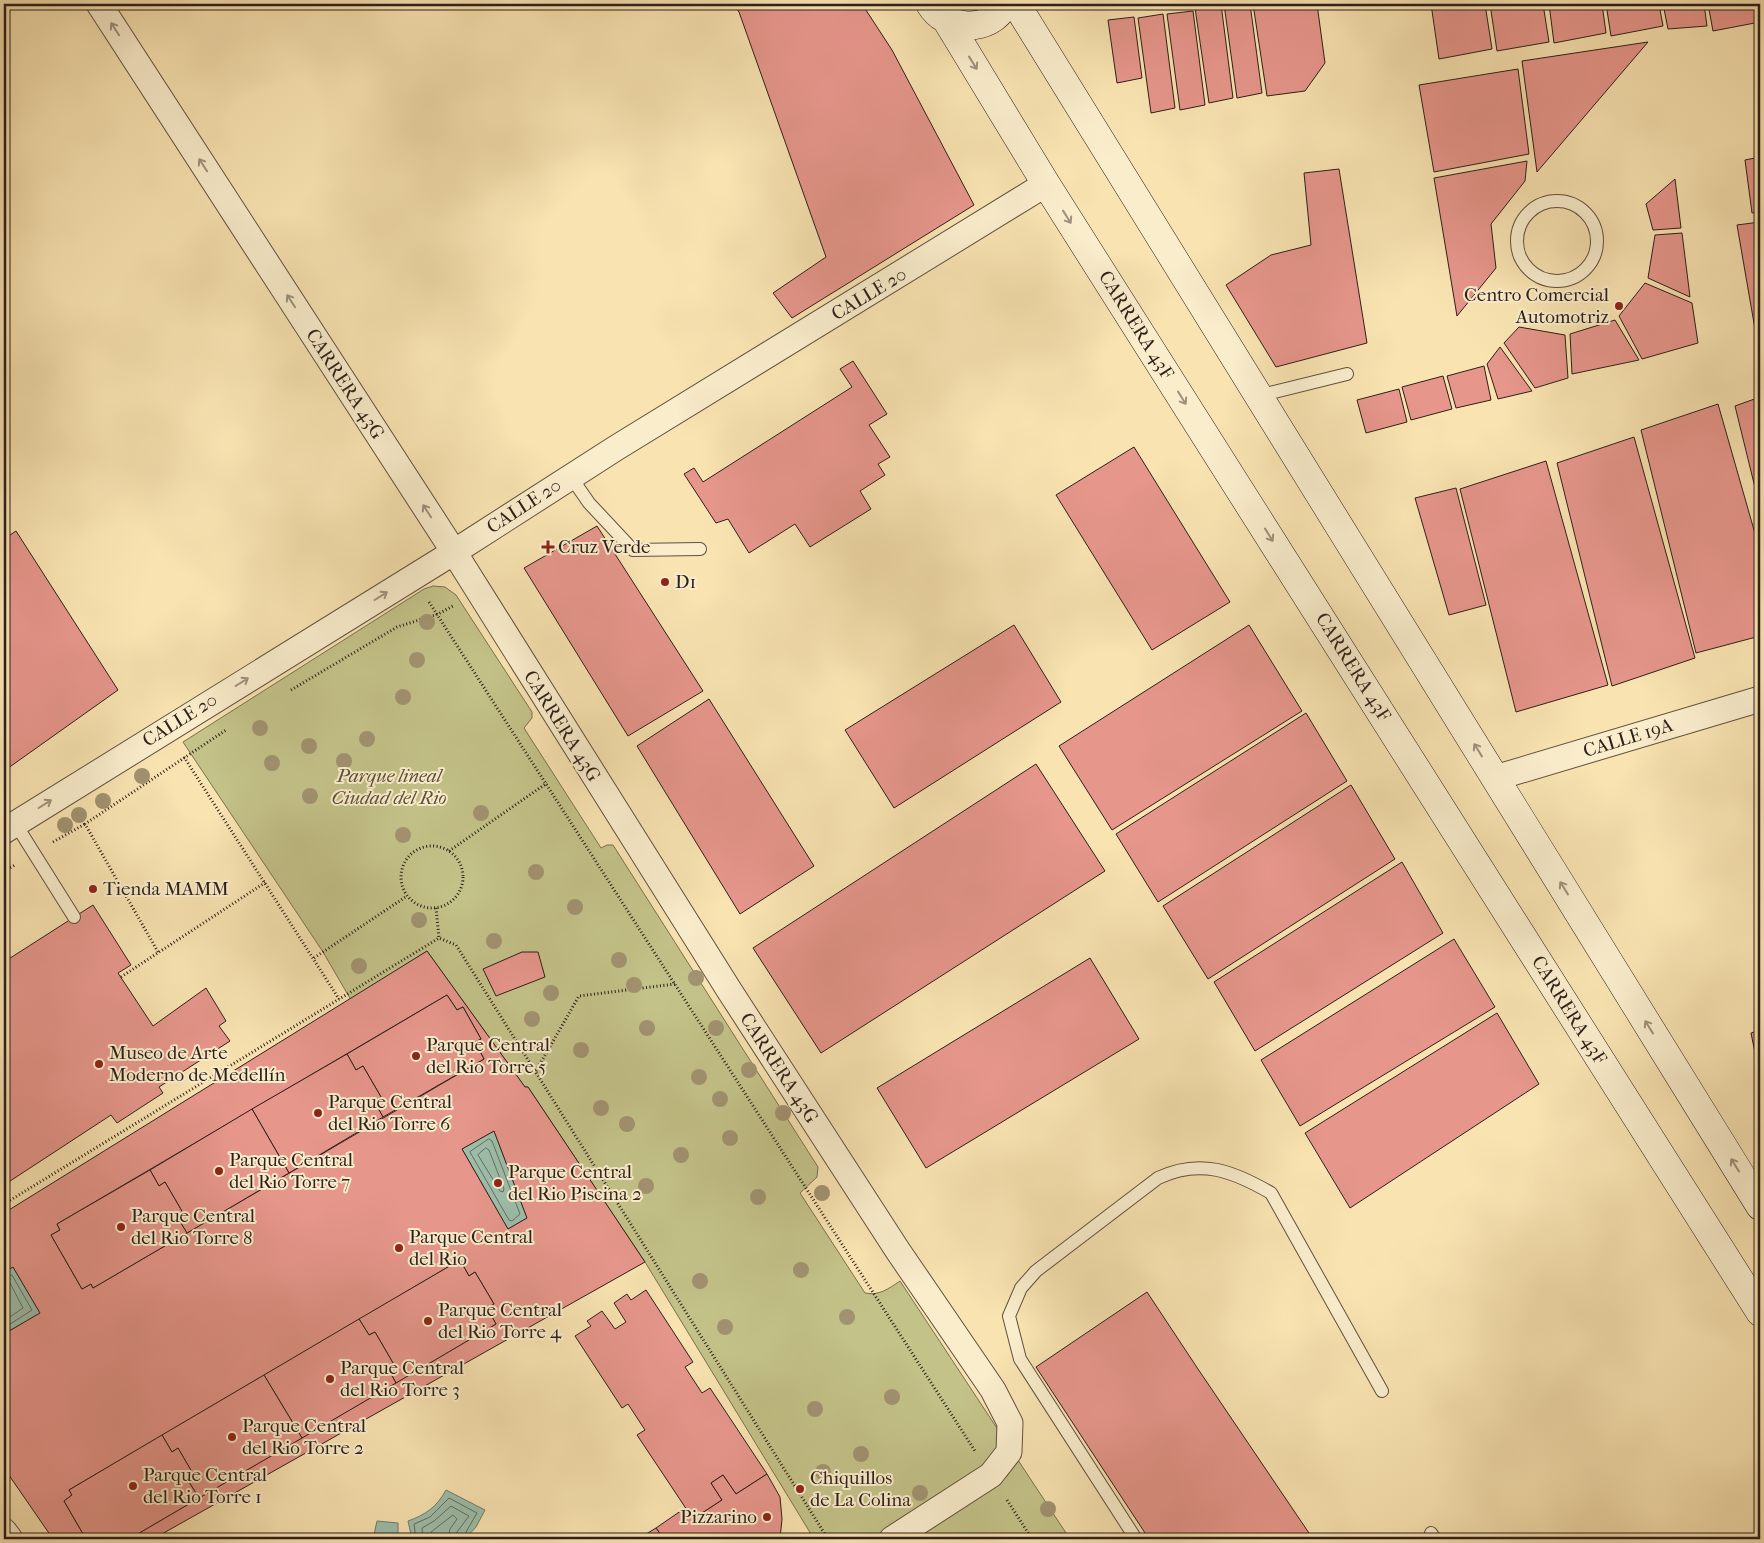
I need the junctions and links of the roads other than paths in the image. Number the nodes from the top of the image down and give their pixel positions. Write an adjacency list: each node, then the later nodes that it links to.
1 (99, 4): 11 (street, CARRERA 43G, one-way to 1)
2 (1004, 4): 4 (street)
3 (1016, 4): 8 (street)
4 (938, 13): 5 (street, CARRERA 43F, one-way to 5)
5 (1046, 184): 9 (street, CALLE 20); 17 (street, CARRERA 43F, one-way to 17)
6 (1530, 212): 6 (lane)
7 (1347, 374): 8 (lane)
8 (1258, 396): 13 (street, one-way to 8)
9 (571, 477): 10 (lane); 11 (street, CALLE 20)
10 (700, 549)
11 (454, 552): 14 (street, CALLE 20, one-way to 11); 21 (street, CARRERA 43G)
12 (1760, 699): 13 (street, CALLE 19A)
13 (1495, 778): 16 (street, one-way to 13)
14 (9, 827): 15 (lane)
15 (74, 917)
16 (1760, 1206)
17 (1760, 1312)
18 (1382, 1391): 22 (lane)
19 (4, 1531): 20 (street)
20 (10, 1539)
21 (892, 1539)
22 (1136, 1539)

